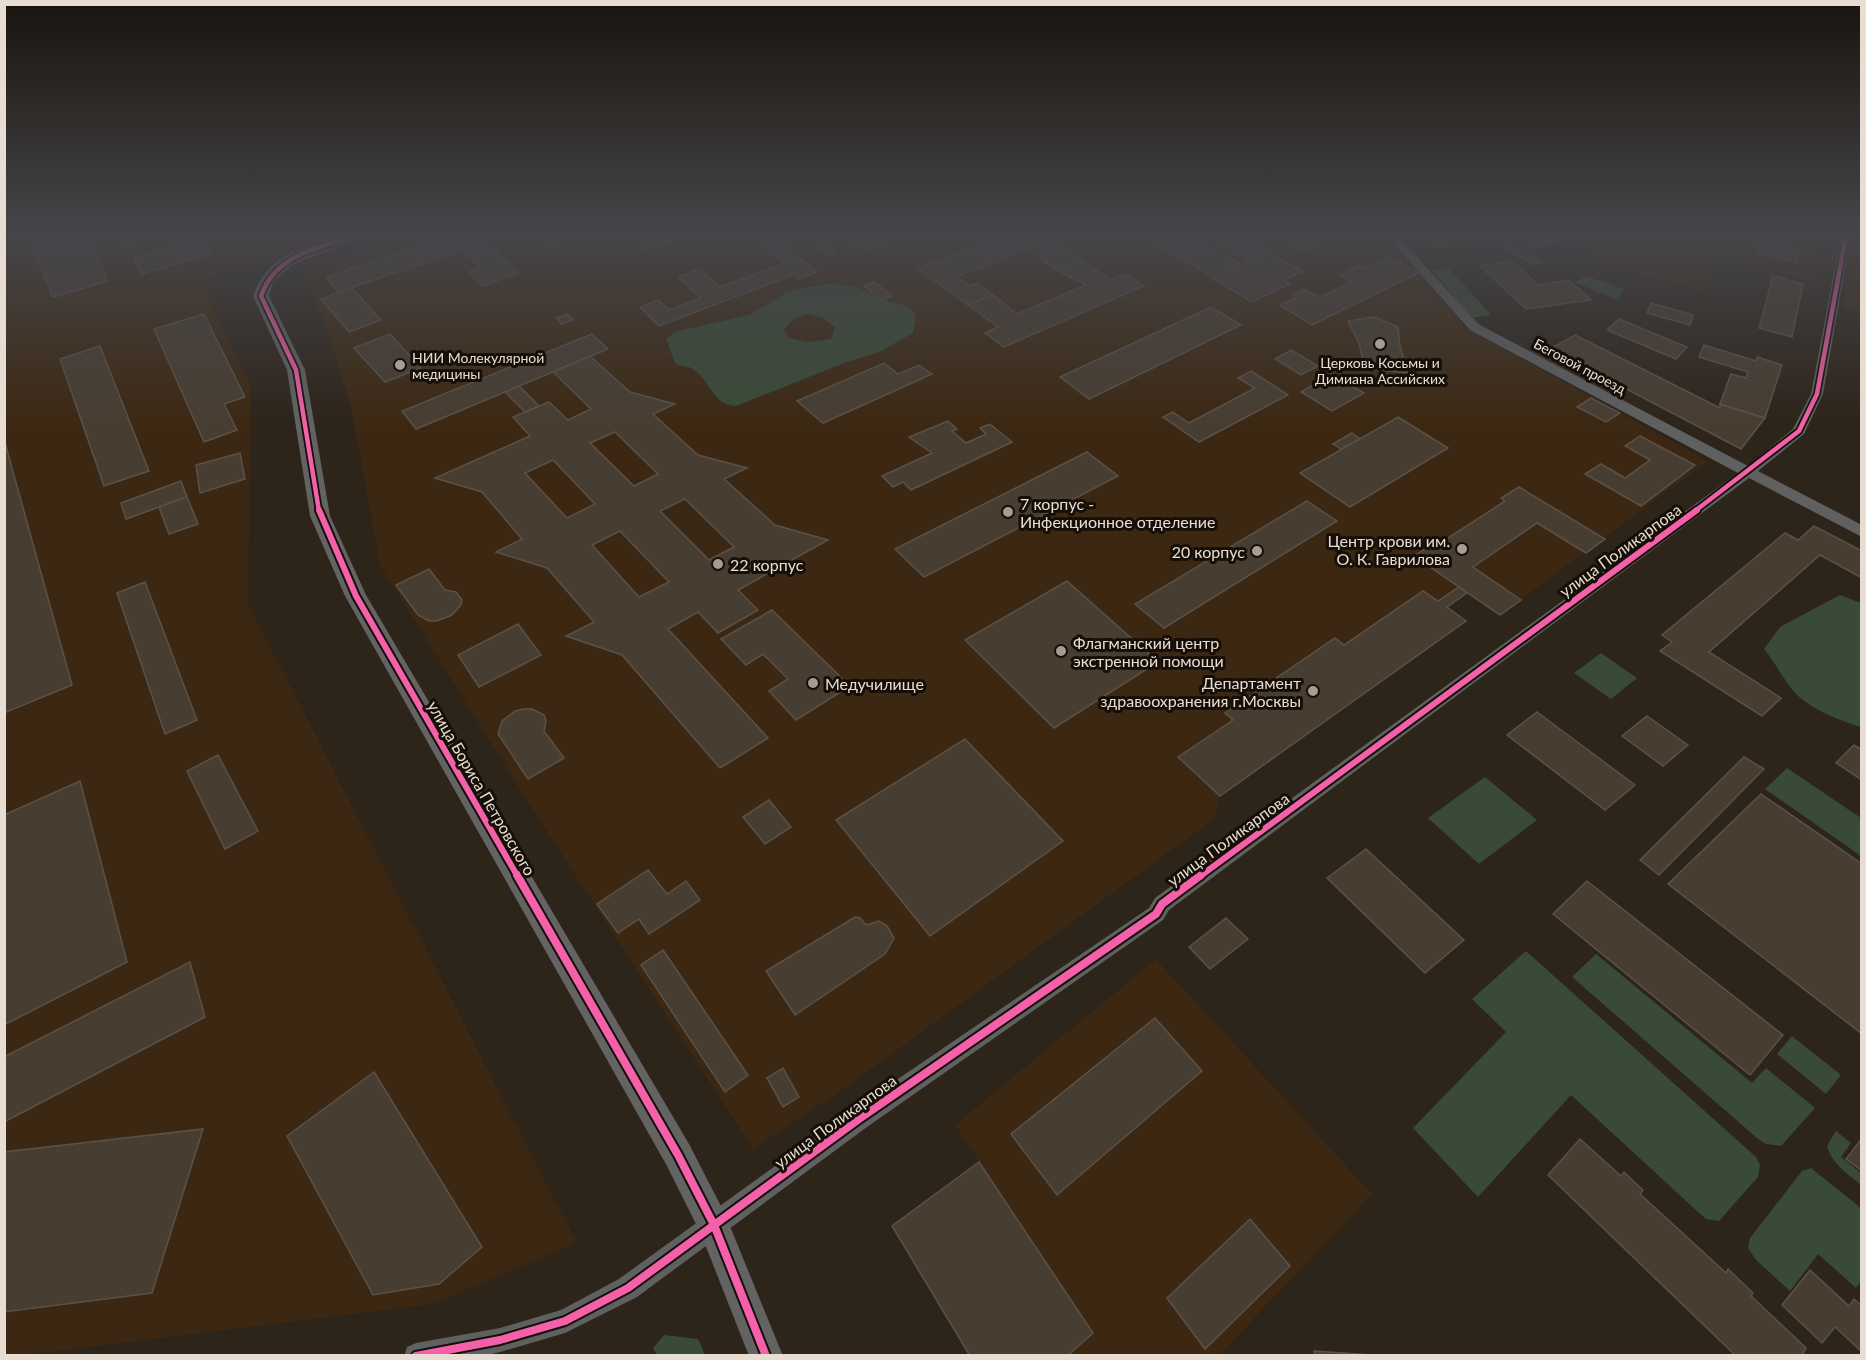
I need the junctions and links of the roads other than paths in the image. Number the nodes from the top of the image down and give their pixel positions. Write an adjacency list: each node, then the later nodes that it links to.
1 (262, 298): 6 (street, улица Бориса Петровского)
2 (1448, 298): 4 (street, Беговой проезд)
3 (1834, 298): 4 (street, улица Поликарпова)
4 (1748, 472): 5 (street, Беговой проезд); 6 (street, улица Поликарпова)
5 (1862, 532)
6 (714, 1225): 7 (street, улица Поликарпова); 8 (street, улица Бориса Петровского)
7 (416, 1356)
8 (766, 1356)

